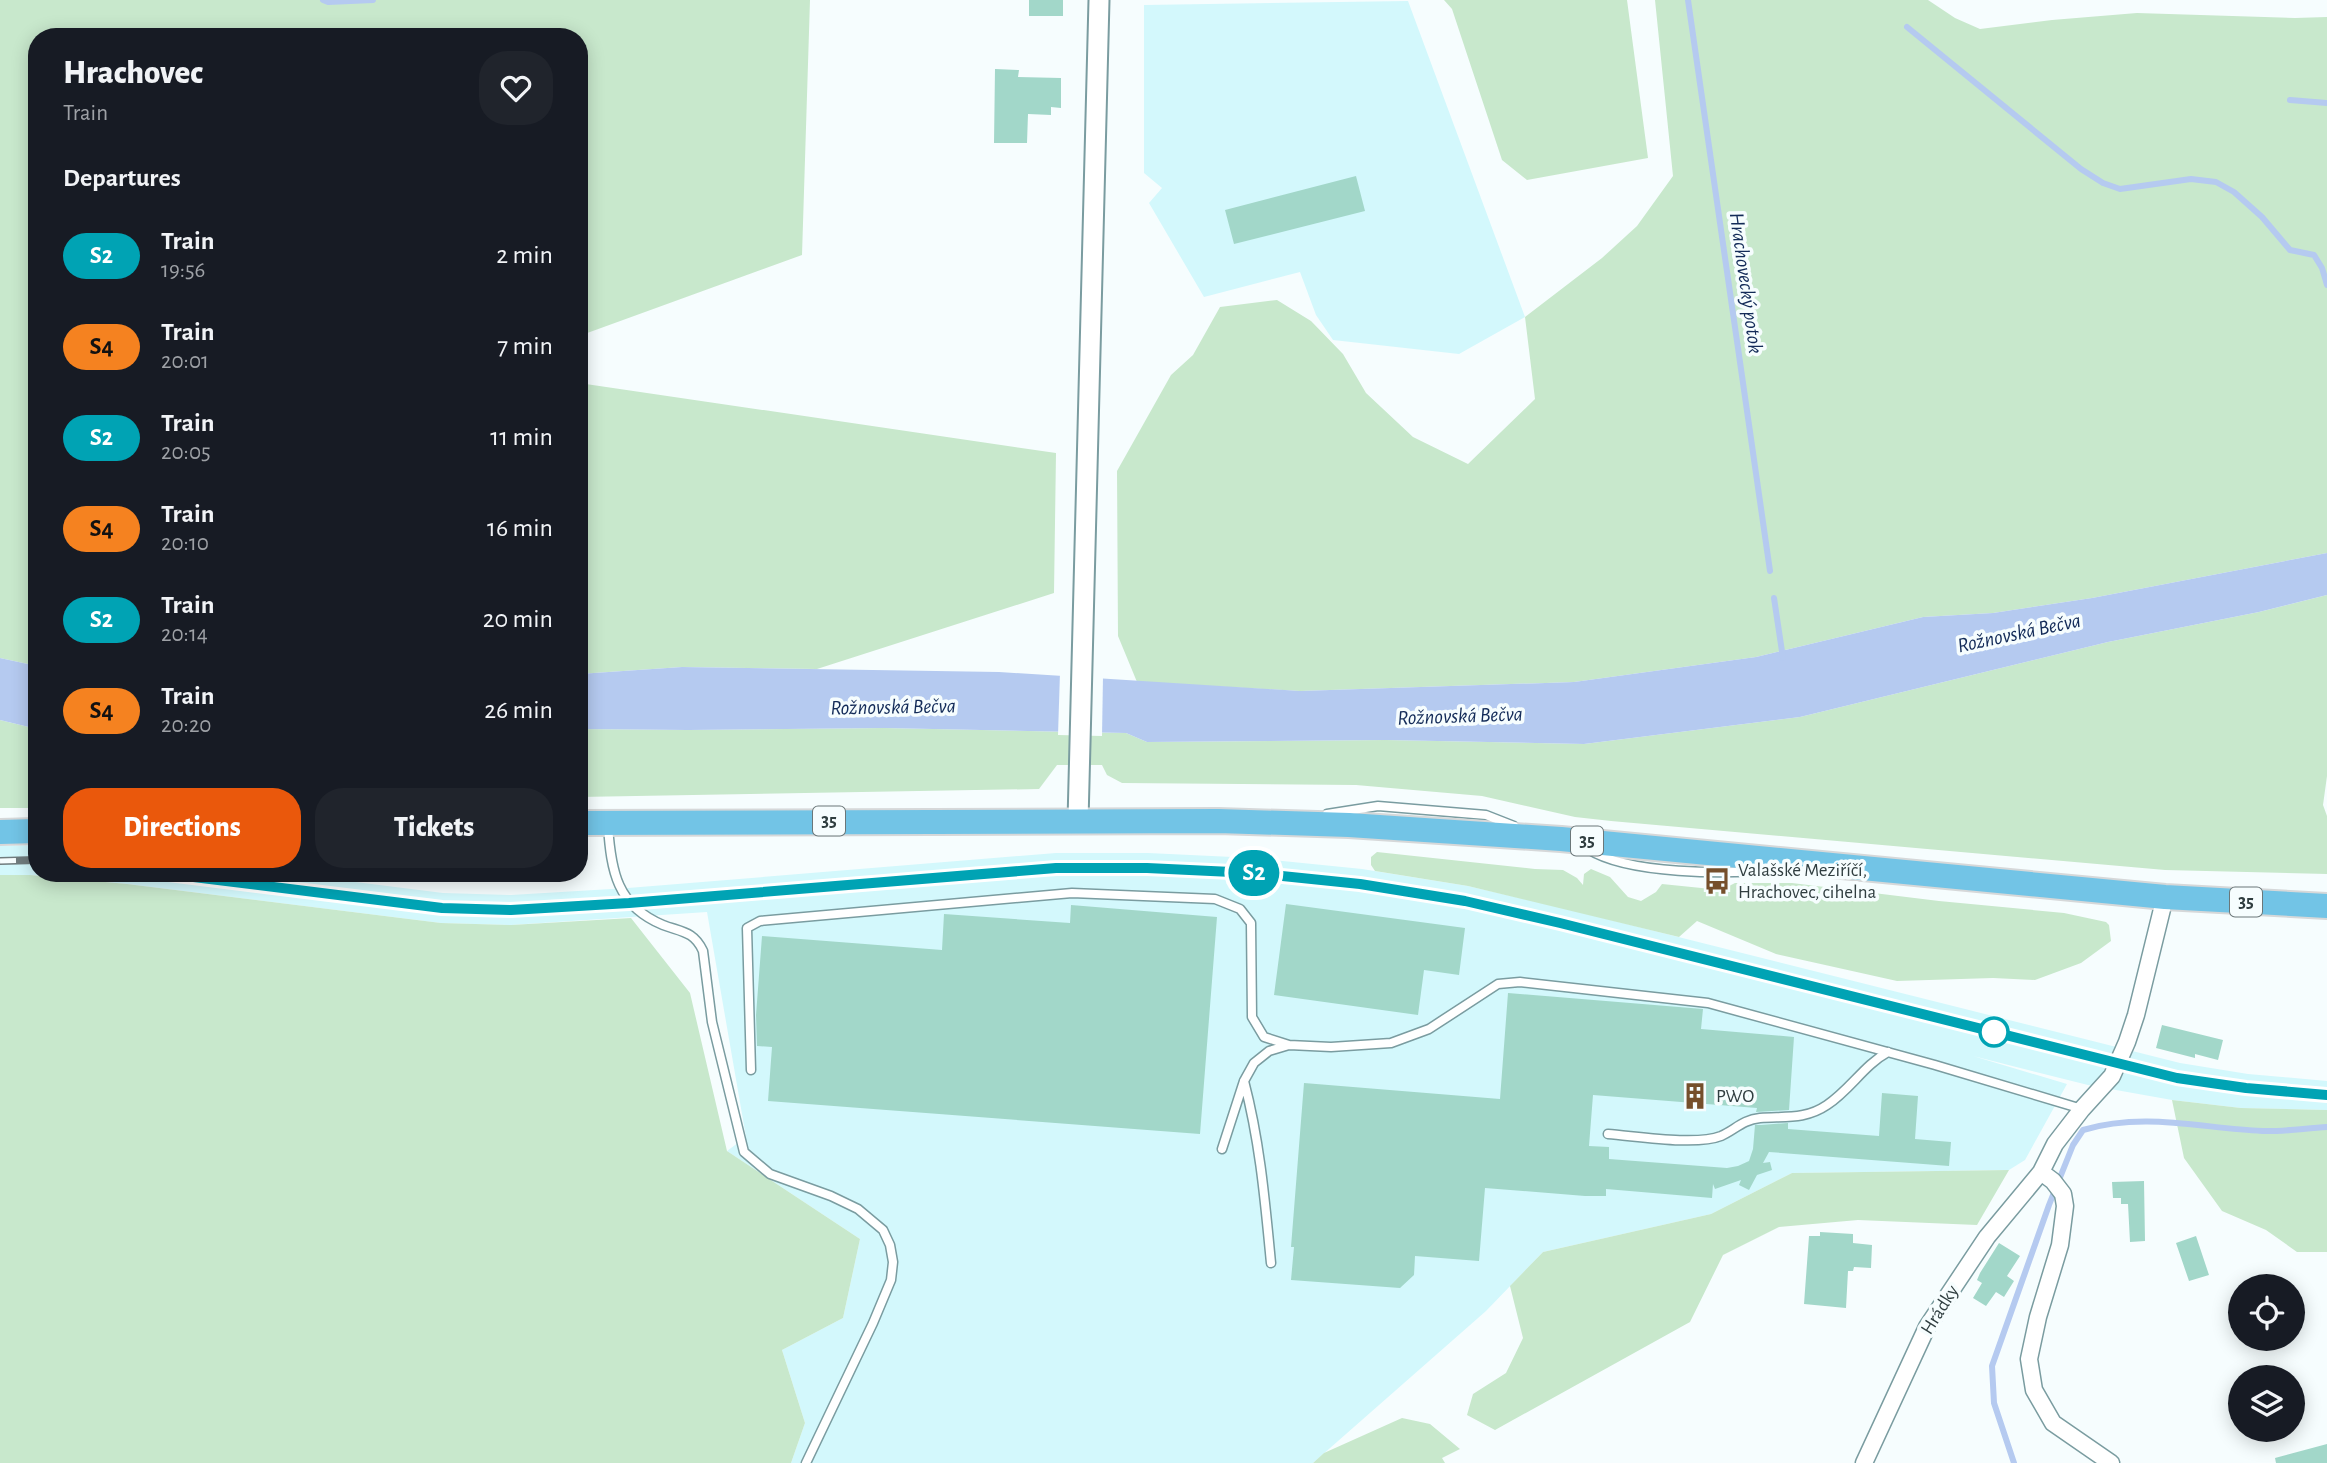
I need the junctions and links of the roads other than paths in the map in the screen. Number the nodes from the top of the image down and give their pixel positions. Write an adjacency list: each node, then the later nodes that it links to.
1 (1099, 0): 2 (street)
2 (1078, 821): 4 (main road, 35); 7 (main road, 35)
3 (588, 823): 4 (main road, 35)
4 (608, 823): 18 (lane)
5 (28, 831): 6 (main road)
6 (0, 832)
7 (2165, 897): 8 (main road, 35); 13 (street, Hrádky)
8 (2327, 906)
9 (1289, 1045): 10 (lane); 11 (lane); 12 (lane)
10 (1888, 1052): 13 (lane); 14 (lane)
11 (751, 1070)
12 (1244, 1081): 15 (lane); 17 (lane)
13 (2082, 1109): 16 (street, Hrádky)
14 (1608, 1133)
15 (1222, 1149)
16 (2052, 1182): 19 (street, Hrádky); 20 (street, Hrádky)
17 (1271, 1263)
18 (806, 1463)
19 (1864, 1463)
20 (2110, 1463)

